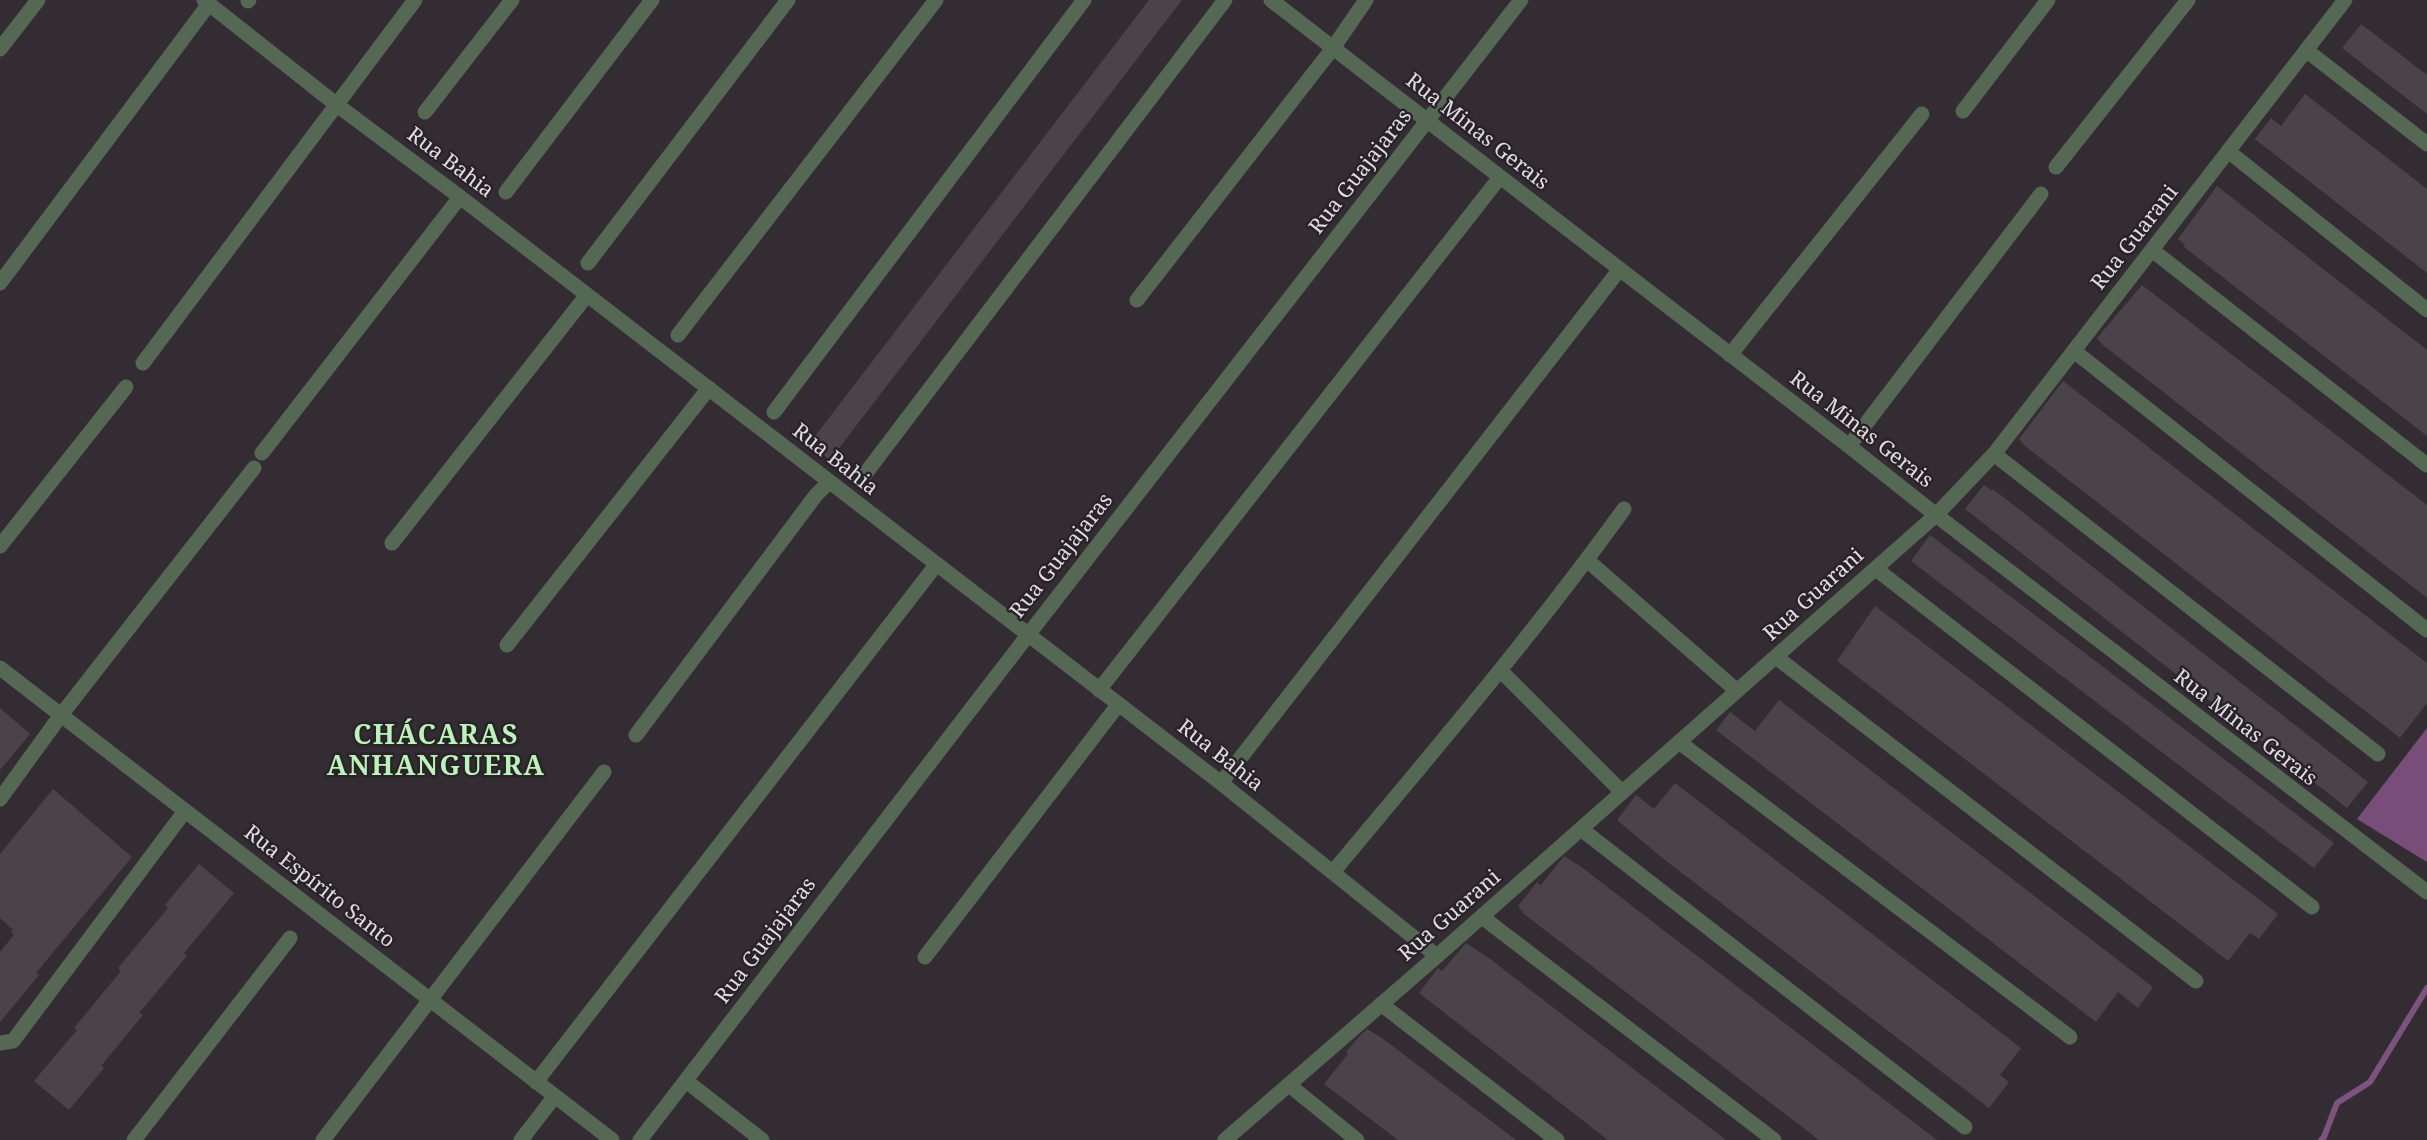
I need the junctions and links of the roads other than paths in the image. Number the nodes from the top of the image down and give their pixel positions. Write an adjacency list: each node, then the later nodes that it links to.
1 (38, 0): 17 (street)
2 (415, 0): 19 (street)
3 (512, 0): 21 (street)
4 (652, 0): 28 (street)
5 (788, 0): 32 (street)
6 (936, 0): 38 (street)
7 (1084, 0): 44 (street)
8 (1225, 0): 50 (street)
9 (1271, 0): 16 (street, Rua Minas Gerais)
10 (1366, 0): 16 (street)
11 (1521, 0): 23 (street, Rua Guajajaras)
12 (2048, 0): 20 (street)
13 (2188, 0): 26 (street)
14 (2342, 1): 18 (street, Rua Guarani)
15 (206, 2): 19 (street, Rua Bahia); 34 (street)
16 (1333, 48): 23 (street, Rua Minas Gerais); 36 (street)
17 (0, 49)
18 (2306, 50): 24 (street); 25 (street, Rua Guarani)
19 (337, 105): 30 (street, Rua Bahia); 41 (street)
20 (1964, 111)
21 (424, 112)
22 (1922, 114): 40 (street)
23 (1428, 121): 27 (street, Rua Minas Gerais); 60 (street, Rua Guajajaras)
24 (2427, 144)
25 (2228, 151): 31 (street, Rua Guarani); 37 (street)
26 (2056, 167)
27 (1500, 177): 33 (street, Rua Minas Gerais); 65 (street)
28 (506, 192)
29 (2042, 194): 45 (street)
30 (460, 197): 35 (street, Rua Bahia); 46 (street)
31 (2152, 250): 39 (street, Rua Guarani); 48 (street)
32 (588, 263)
33 (1620, 269): 40 (street, Rua Minas Gerais); 73 (street)
34 (0, 283)
35 (587, 296): 43 (street, Rua Bahia); 54 (street)
36 (1137, 300)
37 (2427, 310)
38 (678, 335)
39 (2074, 351): 47 (street, Rua Guarani); 59 (street)
40 (1730, 355): 45 (street, Rua Minas Gerais)
41 (143, 363)
42 (126, 387): 55 (street)
43 (709, 388): 51 (street, Rua Bahia); 61 (street)
44 (774, 412)
45 (1849, 446): 53 (street, Rua Minas Gerais)
46 (262, 453)
47 (1994, 454): 53 (street, Rua Guarani); 71 (street)
48 (2427, 465)
49 (254, 468): 68 (street)
50 (862, 478)
51 (829, 482): 57 (street, Rua Bahia); 69 (street)
52 (1624, 509): 56 (street)
53 (1936, 516): 58 (street, Rua Guarani); 79 (street, Rua Minas Gerais)
54 (392, 543)
55 (0, 546)
56 (1587, 560): 64 (street); 66 (street)
57 (936, 565): 60 (street, Rua Bahia); 91 (street)
58 (1876, 569): 62 (street, Rua Guarani); 80 (street)
59 (2427, 630)
60 (1028, 634): 65 (street, Rua Bahia); 90 (street, Rua Guajajaras)
61 (507, 645)
62 (1776, 657): 66 (street, Rua Guarani); 85 (street)
63 (0, 668): 68 (street, Rua Espírito Santo)
64 (1500, 670): 74 (street); 78 (street)
65 (1099, 690): 67 (street, Rua Bahia)
66 (1736, 690): 70 (street, Rua Guarani)
67 (1118, 705): 73 (street, Rua Bahia); 84 (street)
68 (61, 715): 75 (street); 76 (street, Rua Espírito Santo)
69 (636, 735)
70 (1679, 742): 74 (street, Rua Guarani); 88 (street)
71 (2378, 754)
72 (604, 772): 86 (street)
73 (1221, 783): 78 (street, Rua Bahia)
74 (1622, 792): 77 (street, Rua Guarani)
75 (0, 799)
76 (185, 811): 86 (street, Rua Espírito Santo); 89 (street)
77 (1581, 829): 81 (street, Rua Guarani); 94 (street)
78 (1333, 872): 83 (street, Rua Bahia)
79 (2427, 892)
80 (2312, 907)
81 (1483, 915): 83 (street, Rua Guarani); 104 (street)
82 (290, 938): 95 (street)
83 (1437, 956): 87 (street, Rua Guarani)
84 (925, 957)
85 (2196, 981)
86 (429, 999): 91 (street, Rua Espírito Santo); 96 (street)
87 (1380, 1004): 92 (street, Rua Guarani); 103 (street)
88 (2070, 1037)
89 (0, 1043)
90 (686, 1081): 99 (street, Rua Guajajaras); 100 (street)
91 (536, 1082): 93 (street, Rua Espírito Santo)
92 (1292, 1082): 101 (street, Rua Guarani); 102 (street)
93 (555, 1096): 97 (street); 98 (street, Rua Espírito Santo)
94 (1965, 1127)
95 (134, 1140)
96 (323, 1140)
97 (521, 1140)
98 (612, 1140)
99 (640, 1140)
100 (762, 1140)
101 (1225, 1140)
102 (1357, 1140)
103 (1557, 1140)
104 (1774, 1140)

